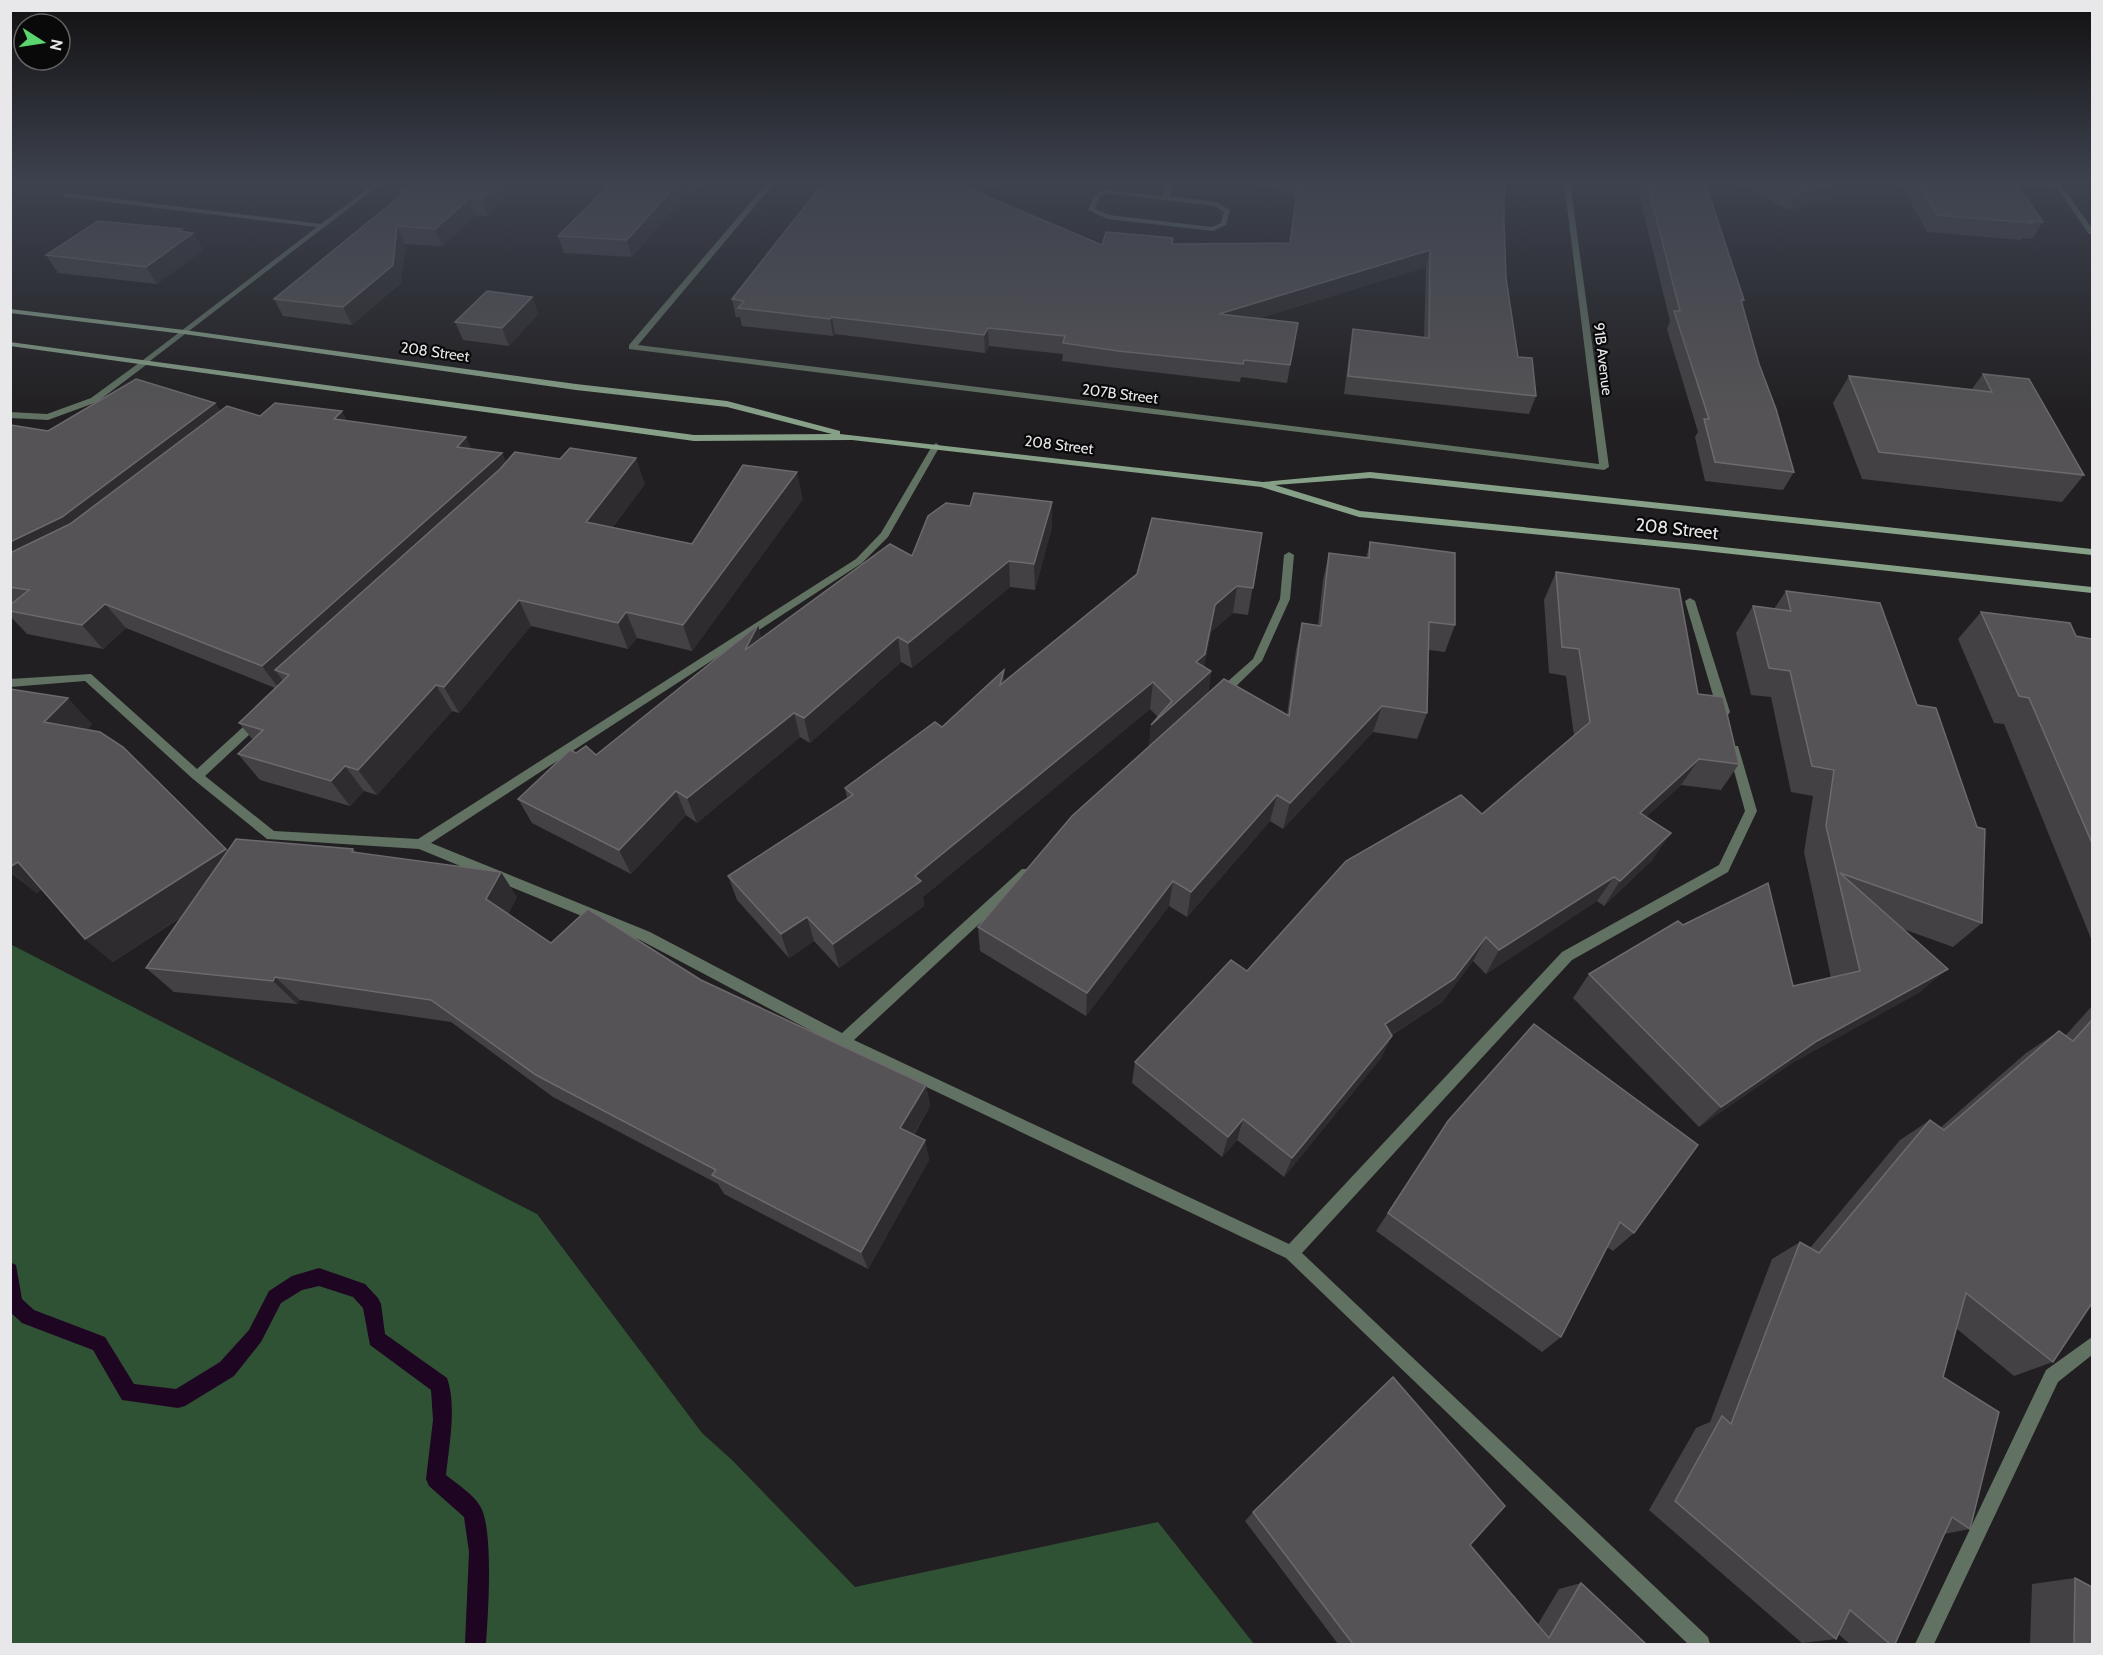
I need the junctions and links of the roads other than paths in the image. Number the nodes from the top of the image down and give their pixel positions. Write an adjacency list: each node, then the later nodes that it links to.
1 (279, 259): 5 (street)
2 (706, 259): 11 (street, 207B Street)
3 (1577, 259): 11 (street, 91B Avenue)
4 (10, 312): 5 (main road, 208 Street)
5 (184, 332): 7 (street); 9 (main road, 208 Street)
6 (10, 344): 7 (main road, 208 Street)
7 (146, 362): 8 (street); 9 (main road, 208 Street)
8 (10, 415)
9 (852, 437): 10 (main road, 208 Street)
10 (936, 446): 12 (main road, 208 Street); 21 (street)
11 (1604, 467)
12 (1262, 484): 13 (main road, 208 Street); 15 (main road, 208 Street)
13 (2092, 552)
14 (1288, 555): 18 (street)
15 (2092, 590)
16 (1690, 601): 24 (street)
17 (10, 683): 20 (street)
18 (1213, 702)
19 (266, 713): 20 (street)
20 (196, 776): 21 (street)
21 (420, 844): 23 (street)
22 (1037, 863): 23 (street)
23 (843, 1041): 24 (street)
24 (1291, 1253): 26 (street)
25 (2092, 1346): 27 (street)
26 (1701, 1644)
27 (1924, 1644)

